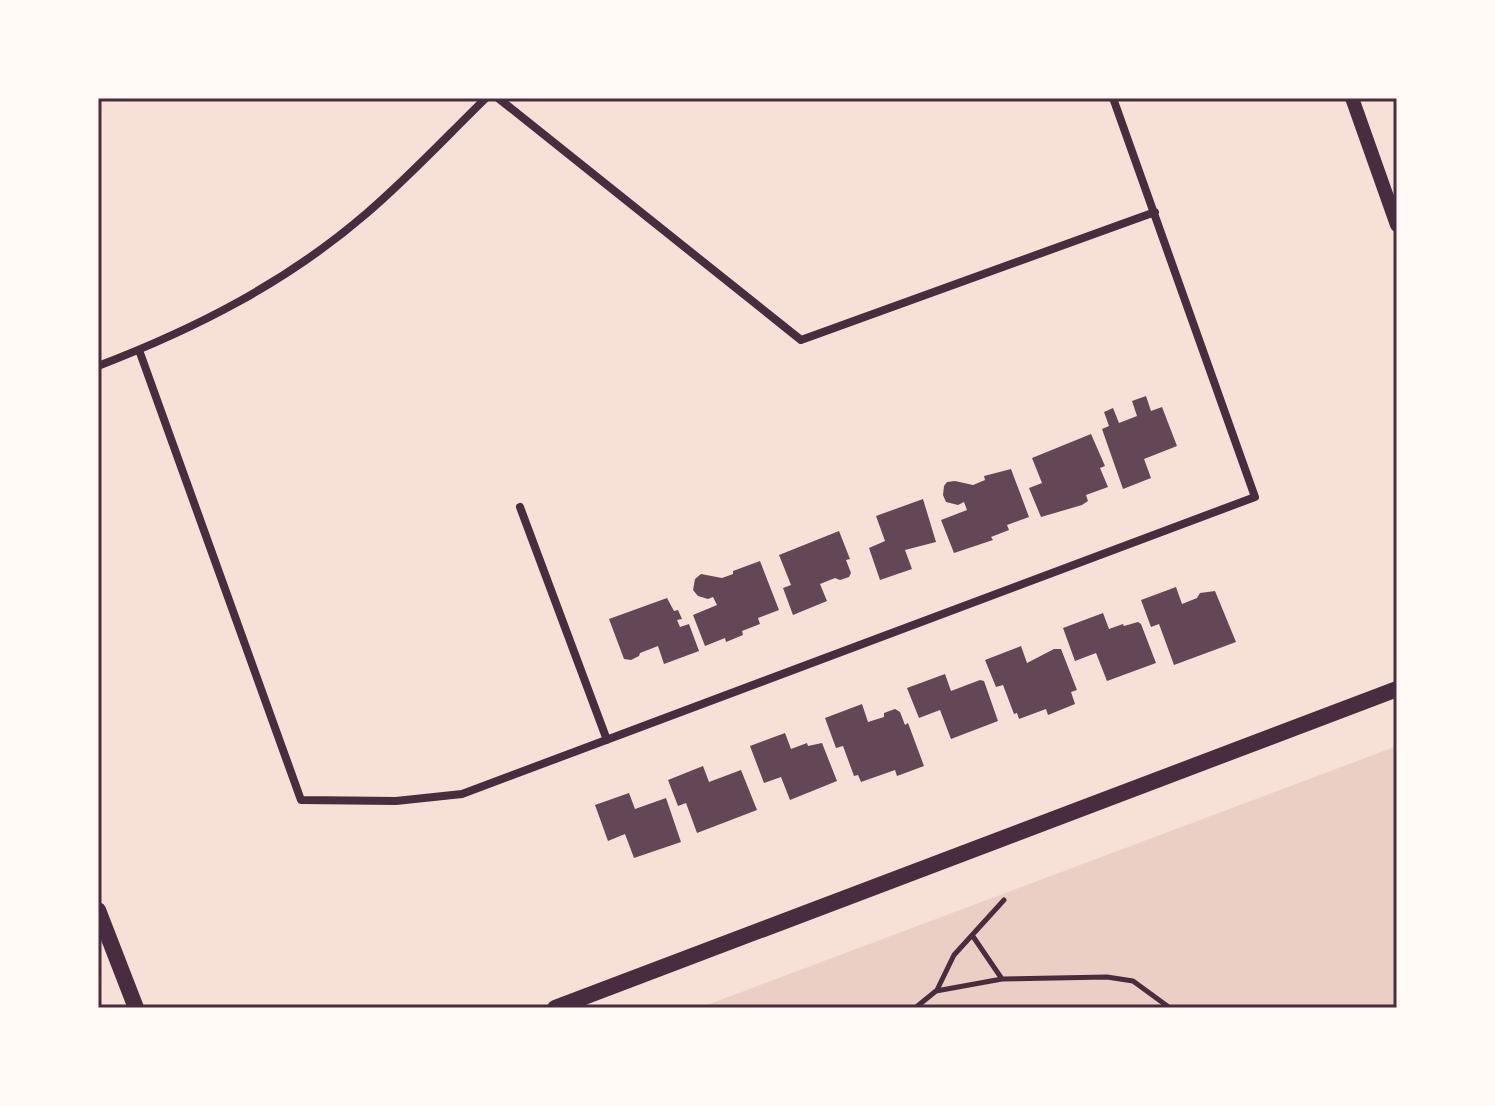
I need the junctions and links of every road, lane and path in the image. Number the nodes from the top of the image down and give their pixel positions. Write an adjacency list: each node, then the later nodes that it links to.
1 (486, 98): 7 (street)
2 (498, 98): 5 (street)
3 (1113, 98): 5 (street)
4 (1352, 98): 6 (street)
5 (1155, 212): 11 (street)
6 (1397, 225)
7 (139, 350): 8 (street); 11 (street)
8 (98, 366)
9 (520, 507): 11 (street)
10 (1397, 689): 18 (main road)
11 (607, 740)
12 (1004, 900): 14 (path)
13 (98, 910): 17 (main road)
14 (972, 935): 15 (path); 16 (path)
15 (1002, 979): 16 (path); 20 (path)
16 (936, 991): 19 (path)
17 (136, 1008)
18 (555, 1008)
19 (915, 1008)
20 (1170, 1008)

